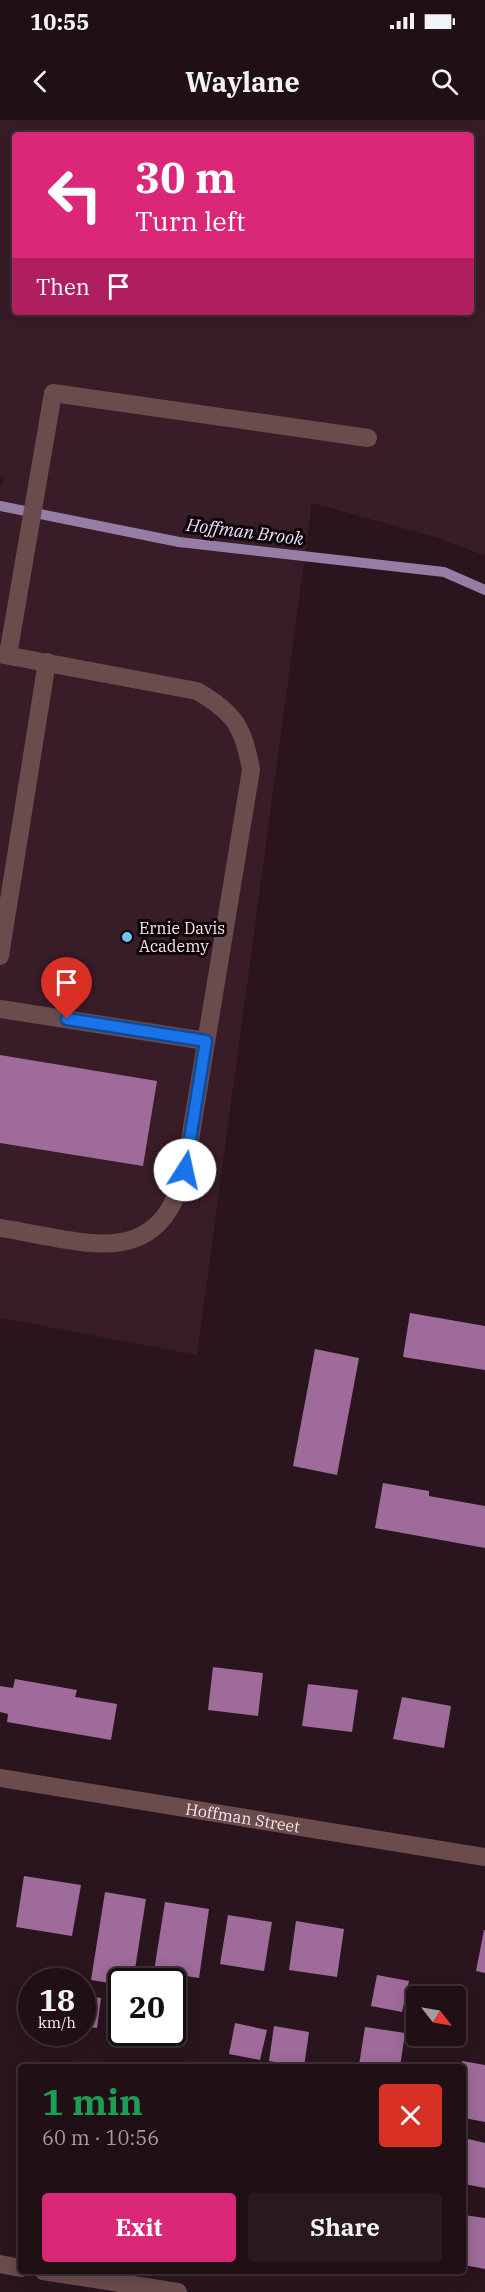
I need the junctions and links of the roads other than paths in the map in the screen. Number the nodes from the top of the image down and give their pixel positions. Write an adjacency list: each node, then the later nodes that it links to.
1 (368, 438): 2 (street)
2 (4, 655): 3 (street)
3 (46, 662): 4 (street); 6 (street)
4 (0, 956)
5 (0, 1009): 6 (street)
6 (206, 1041): 7 (street)
7 (0, 1228)
8 (0, 1778): 9 (street, Hoffman Street)
9 (485, 1857)
10 (0, 2264): 11 (street)
11 (18, 2267)
12 (62, 2274): 13 (street)
13 (178, 2292)

